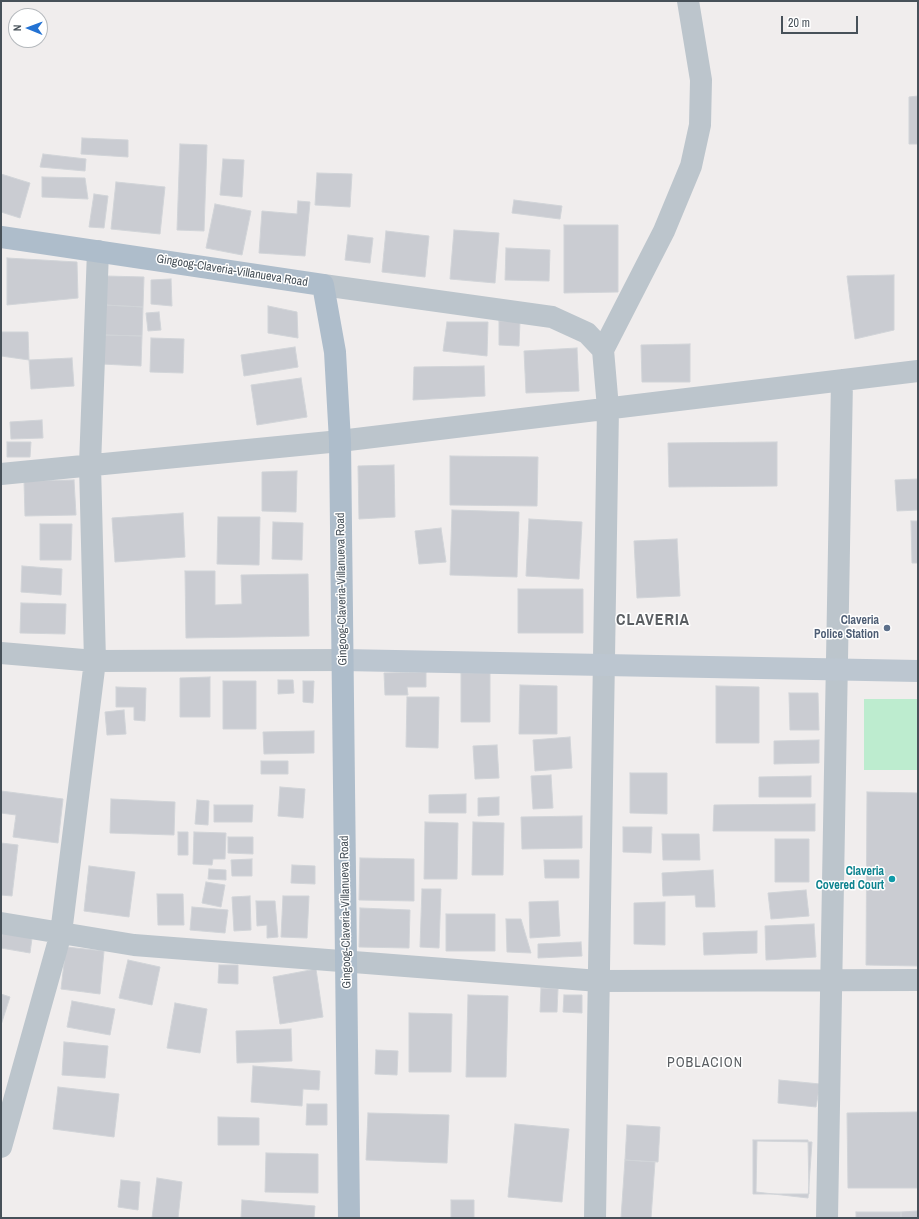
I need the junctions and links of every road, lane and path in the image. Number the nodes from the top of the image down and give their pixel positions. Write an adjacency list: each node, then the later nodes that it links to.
1 (688, 1): 5 (street)
2 (1, 237): 3 (main road, Gingoog-Claveria-Villanueva Road)
3 (98, 251): 4 (main road, Gingoog-Claveria-Villanueva Road); 10 (street)
4 (322, 286): 5 (street); 9 (main road, Gingoog-Claveria-Villanueva Road)
5 (603, 350): 8 (street)
6 (918, 371): 7 (street)
7 (842, 380): 8 (street); 16 (street)
8 (608, 408): 9 (street); 15 (street)
9 (340, 441): 10 (street); 13 (main road, Gingoog-Claveria-Villanueva Road)
10 (90, 465): 11 (street); 14 (street)
11 (1, 474)
12 (1, 653): 14 (street)
13 (343, 660): 14 (street); 15 (street); 20 (main road, Gingoog-Claveria-Villanueva Road)
14 (95, 661): 19 (street)
15 (604, 664): 16 (street); 23 (street)
16 (836, 668): 17 (street); 21 (street)
17 (918, 670)
18 (1, 923): 19 (street)
19 (62, 933): 20 (street); 24 (street)
20 (346, 961): 23 (street); 25 (main road, Gingoog-Claveria-Villanueva Road)
21 (831, 980): 22 (street); 23 (street); 27 (street)
22 (918, 980)
23 (599, 981): 26 (street)
24 (1, 1147)
25 (349, 1218)
26 (595, 1218)
27 (827, 1218)

